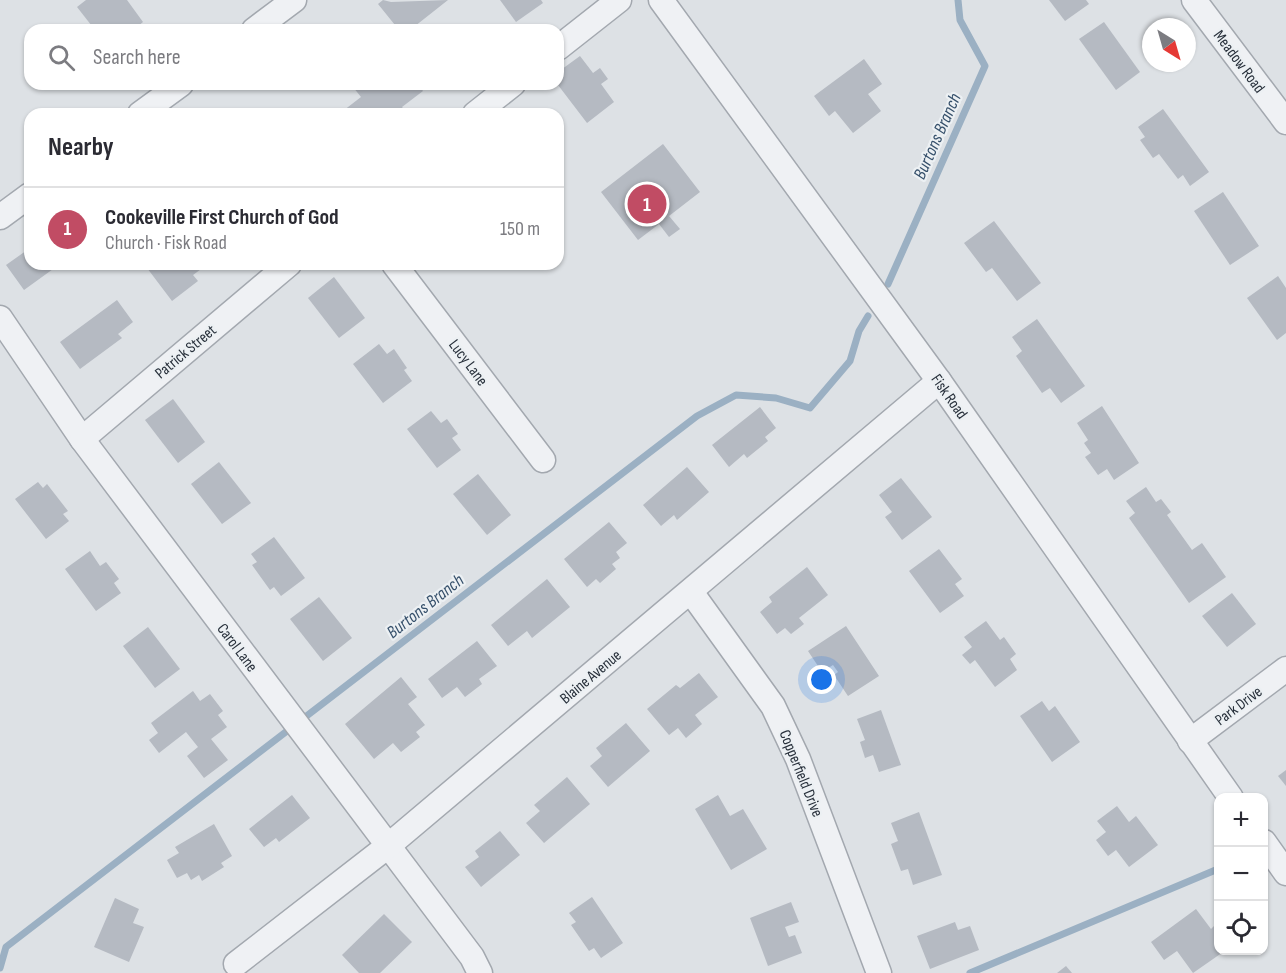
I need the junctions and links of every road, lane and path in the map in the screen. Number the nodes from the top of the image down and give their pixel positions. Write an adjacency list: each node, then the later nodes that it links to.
1 (294, 0): 5 (street)
2 (620, 0): 6 (street)
3 (661, 0): 17 (street, Fisk Road)
4 (1194, 0): 11 (street, Meadow Road)
5 (262, 24)
6 (564, 43)
7 (173, 90): 9 (street)
8 (505, 90): 10 (street)
9 (148, 108)
10 (483, 108)
11 (1286, 123)
12 (24, 199): 13 (street)
13 (0, 217)
14 (282, 270): 18 (street, Patrick Street)
15 (399, 270): 19 (street, Lucy Lane)
16 (0, 318): 18 (street, Carol Lane)
17 (939, 381): 20 (street, Blaine Avenue); 22 (street, Fisk Road)
18 (82, 439): 24 (street, Carol Lane)
19 (543, 460)
20 (691, 592): 24 (street, Blaine Avenue); 29 (street, Copperfield Drive)
21 (1286, 669): 22 (street, Park Drive)
22 (1190, 741): 23 (street, Fisk Road)
23 (1227, 793)
24 (388, 846): 27 (street, Blaine Avenue); 28 (street, Carol Lane)
25 (1267, 847): 26 (street)
26 (1286, 873)
27 (236, 964)
28 (480, 973)
29 (879, 973)

